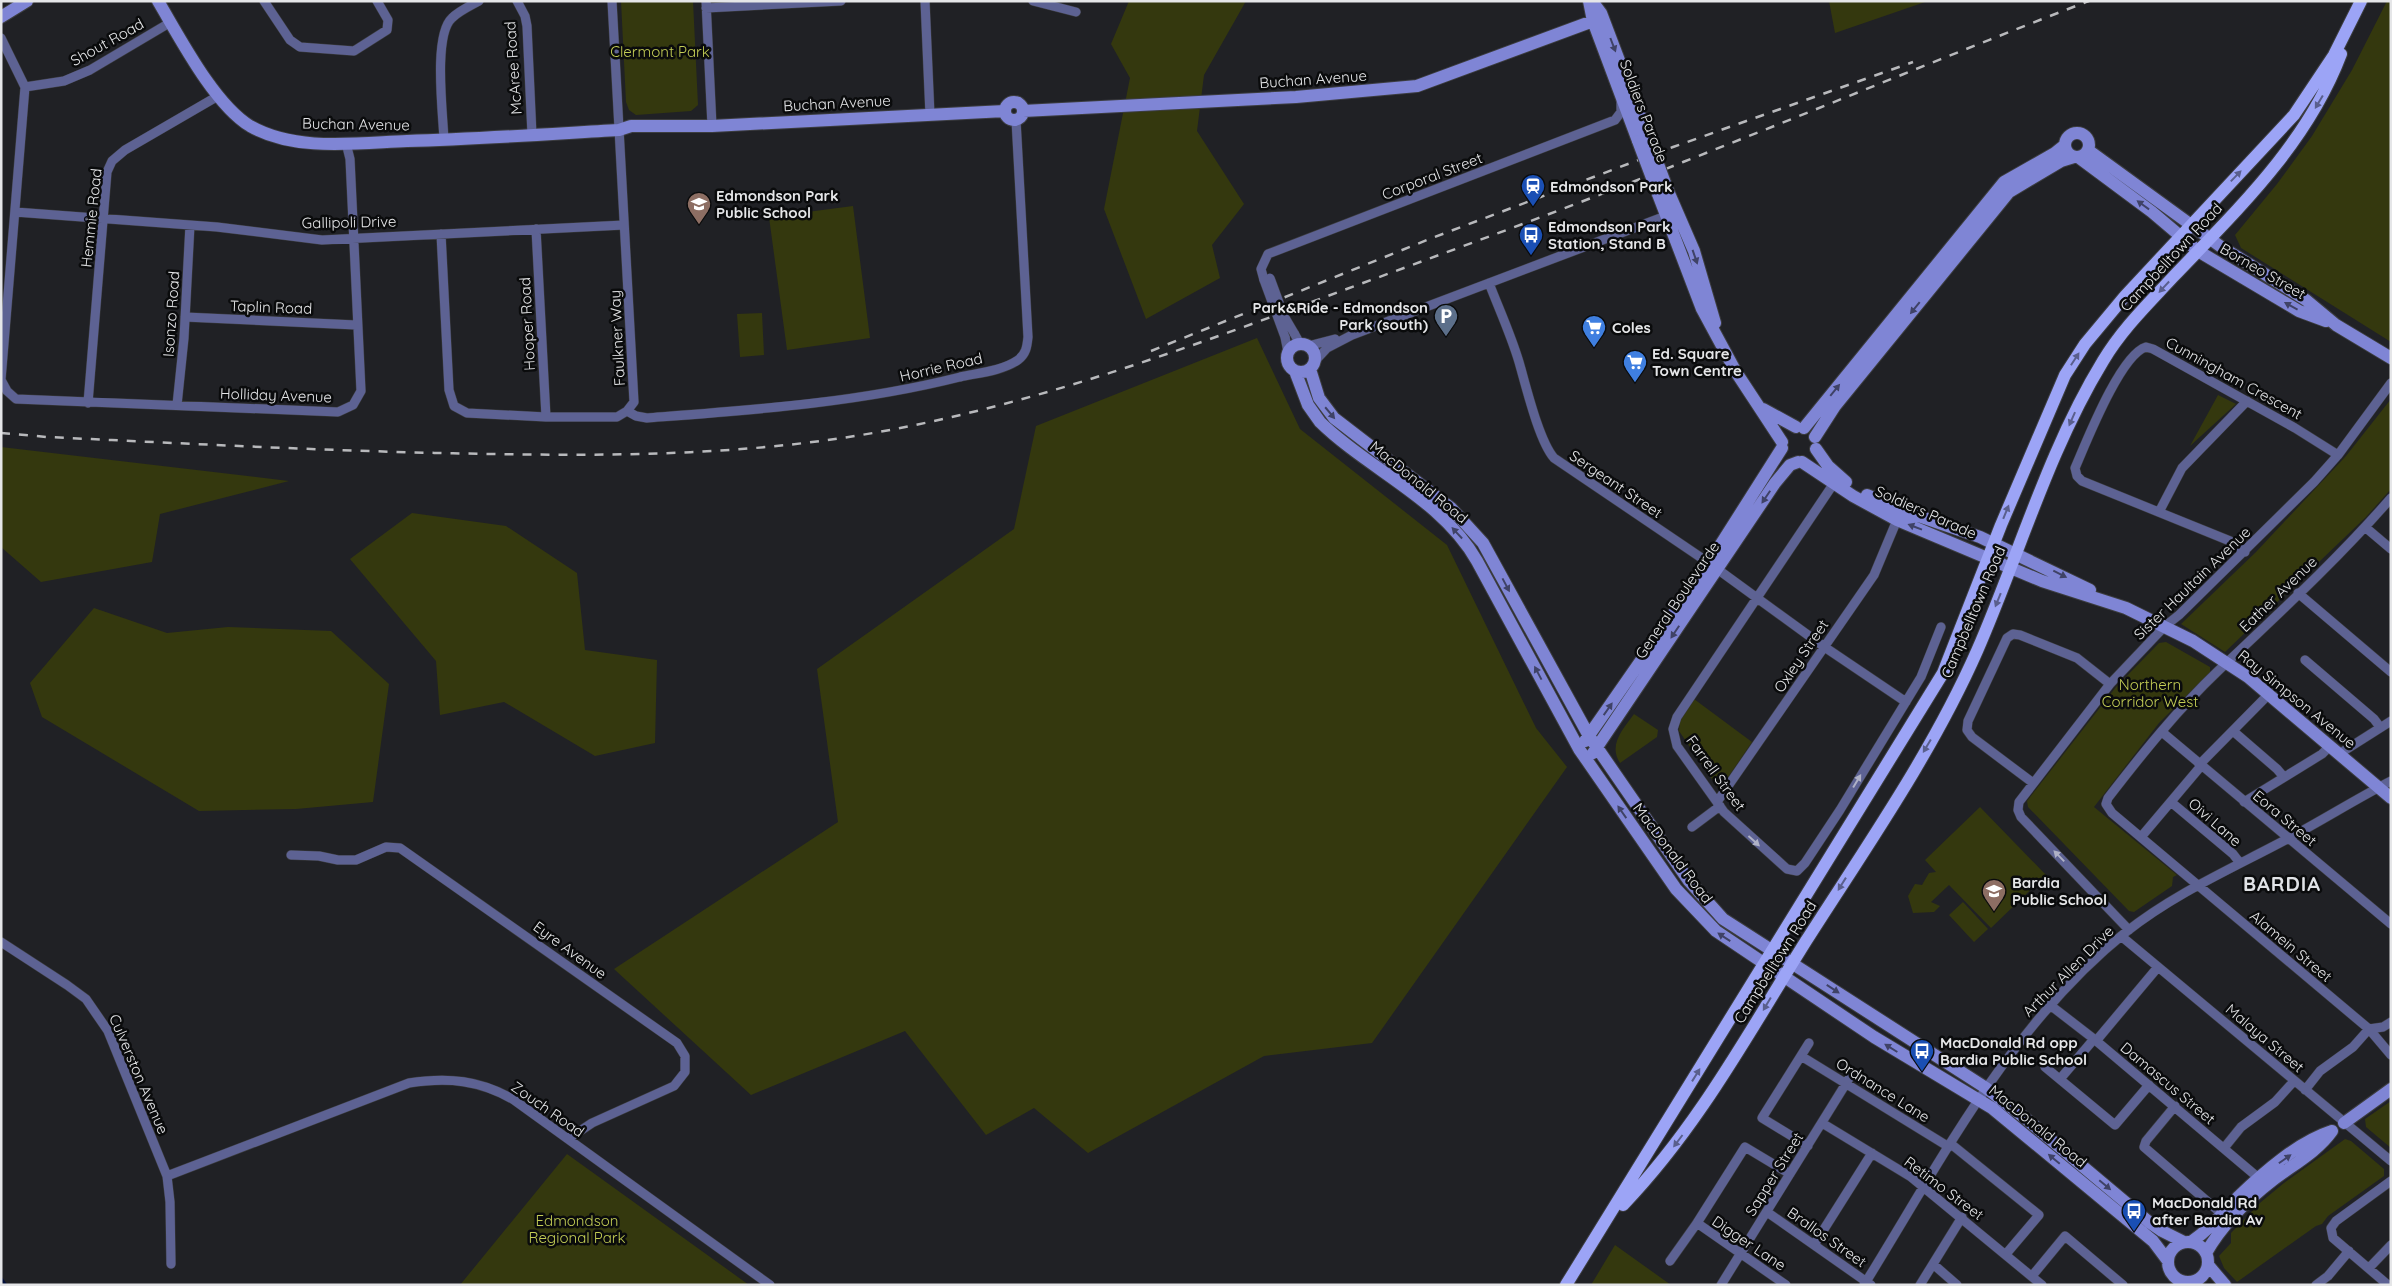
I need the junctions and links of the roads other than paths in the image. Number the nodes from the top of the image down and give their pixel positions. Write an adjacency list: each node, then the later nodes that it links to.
1 (28, 1): 17 (street)
2 (158, 1): 19 (street, Buchan Avenue)
3 (264, 1): 4 (street)
4 (377, 1)
5 (479, 1): 31 (street)
6 (517, 1): 29 (street, McAree Road)
7 (612, 1): 28 (street, Faulkner Way)
8 (841, 1): 13 (street)
9 (925, 1): 24 (street)
10 (1033, 1): 15 (street)
11 (1591, 1): 18 (street, Soldiers Parade); 30 (street, Soldiers Parade, one-way to 30)
12 (2361, 1): 16 (main road, Campbelltown Road)
13 (822, 2): 14 (street)
14 (706, 4): 27 (street)
15 (1076, 12)
16 (2355, 14): 38 (main road, Campbelltown Road, one-way to 16); 45 (main road, Campbelltown Road, one-way to 45)
17 (1, 17)
18 (1593, 21): 23 (street, Soldiers Parade); 25 (street, Buchan Avenue)
19 (171, 22): 21 (street, Shout Road); 22 (street, Buchan Avenue)
20 (1, 38): 21 (street)
21 (25, 87): 35 (street, Holliday Avenue)
22 (218, 96): 32 (street, Buchan Avenue); 37 (street, Hemmie Road)
23 (1622, 97): 26 (street); 30 (street, Soldiers Parade)
24 (930, 115): 25 (street, Buchan Avenue); 27 (street, Buchan Avenue)
25 (1020, 115): 65 (street, Horrie Road)
26 (1615, 120): 30 (street); 54 (street, Corporal Street, bridge)
27 (712, 126): 28 (street, Buchan Avenue)
28 (620, 130): 29 (street, Buchan Avenue); 40 (street, Faulkner Way)
29 (532, 134): 31 (street, Buchan Avenue)
30 (1640, 137): 36 (street, Soldiers Parade, bridge)
31 (444, 140): 32 (street, Buchan Avenue)
32 (346, 143): 44 (street, Holliday Avenue)
33 (2065, 145): 34 (street); 34 (street); 49 (street)
34 (2080, 155): 38 (street, Borneo Street); 43 (street, Borneo Street, one-way to 34); 47 (street)
35 (15, 212): 37 (street, Gallipoli Drive); 55 (street, Holliday Avenue)
36 (1672, 214): 48 (street); 64 (street, Soldiers Parade)
37 (103, 218): 39 (street, Gallipoli Drive); 62 (street, Hemmie Road)
38 (2191, 224): 43 (main road, Campbelltown Road); 45 (street, Borneo Street)
39 (190, 225): 44 (street, Gallipoli Drive); 50 (street, Isonzo Road)
40 (624, 225): 41 (street, Gallipoli Drive); 65 (street, Faulkner Way)
41 (536, 229): 42 (street, Gallipoli Drive); 66 (street, Hooper Road)
42 (441, 234): 44 (street, Gallipoli Drive); 66 (street)
43 (2179, 237): 46 (street, Borneo Street); 79 (main road, Campbelltown Road, one-way to 43)
44 (353, 238): 51 (street, Holliday Avenue)
45 (2210, 238): 46 (main road, Campbelltown Road); 52 (street, Borneo Street)
46 (2198, 251): 52 (street, Borneo Street, one-way to 46); 83 (main road, Campbelltown Road, one-way to 83)
47 (1953, 262): 49 (street); 68 (street, one-way to 68)
48 (1489, 283): 53 (street); 85 (street, Sergeant Street)
49 (1913, 294): 67 (street, one-way to 49)
50 (185, 317): 51 (street, Taplin Road); 63 (street, Isonzo Road)
51 (356, 324): 63 (street, Holliday Avenue)
52 (2336, 325): 56 (street, Borneo Street)
53 (1352, 335): 54 (street); 57 (street)
54 (1297, 340): 57 (street); 58 (street)
55 (3, 358): 59 (street, Holliday Avenue)
56 (2391, 358)
57 (1312, 365): 58 (street); 78 (street, MacDonald Road, one-way to 78)
58 (1295, 371): 81 (street, MacDonald Road, one-way to 58)
59 (1, 380): 62 (street, Holliday Avenue)
60 (2391, 383): 70 (street, Sister Haultain Avenue)
61 (2247, 401): 70 (street, Cunningham Crescent); 75 (street); 75 (street, Cunningham Crescent)
62 (88, 403): 63 (street, Holliday Avenue)
63 (177, 404)
64 (1761, 408): 67 (street, Soldiers Parade); 69 (street, Soldiers Parade)
65 (627, 410): 66 (street)
66 (546, 417)
67 (1800, 428): 68 (street); 69 (street)
68 (1816, 443): 71 (street); 73 (street, Soldiers Parade)
69 (1782, 445): 71 (street); 85 (street)
70 (2338, 455): 82 (street, Sister Haultain Avenue)
71 (1800, 462): 72 (street, Soldiers Parade); 85 (street, General Boulevarde, one-way to 85)
72 (1834, 483): 76 (street, Soldiers Parade); 88 (street, Farrell Street)
73 (1868, 496): 76 (street); 79 (street, Soldiers Parade)
74 (2391, 498): 77 (street, Eather Avenue)
75 (2159, 512): 82 (street, Cunningham Crescent)
76 (1898, 520): 84 (street, Soldiers Parade, one-way to 76); 92 (street, Oxley Street)
77 (2365, 527): 80 (street); 87 (street, Eather Avenue)
78 (1483, 543): 81 (street); 103 (street, MacDonald Road, one-way to 103)
79 (1994, 544): 83 (street, Soldiers Parade); 84 (main road, Campbelltown Road)
80 (2391, 549)
81 (1471, 550): 105 (street, MacDonald Road, one-way to 81)
82 (2245, 552): 90 (street, Sister Haultain Avenue)
83 (2016, 554): 86 (main road, Campbelltown Road); 89 (street, Soldiers Parade, one-way to 89)
84 (1988, 557): 86 (street, Soldiers Parade); 128 (main road, Campbelltown Road)
85 (1713, 566): 88 (street, Sergeant Street); 103 (street, one-way to 85); 104 (street, General Boulevarde, one-way to 104)
86 (2010, 567): 89 (street, Ray Simpson Avenue); 129 (main road, Campbelltown Road, one-way to 129)
87 (2298, 593): 94 (street, Eather Avenue); 95 (street)
88 (1758, 597): 92 (street, Sergeant Street); 117 (street, Farrell Street)
89 (2126, 608): 90 (street, Ray Simpson Avenue)
90 (2165, 626): 94 (street, Ray Simpson Avenue); 96 (street, Sister Haultain Avenue)
91 (1941, 627): 98 (street, Farrell Street)
92 (1823, 646): 98 (street, Sergeant Street); 117 (street, Oxley Street)
93 (2305, 660): 100 (street)
94 (2228, 663): 97 (street, Ray Simpson Avenue); 102 (street, Eather Avenue)
95 (2391, 672)
96 (2110, 684): 111 (street, Sister Haultain Avenue); 111 (street)
97 (2268, 695): 101 (street); 106 (street, Ray Simpson Avenue)
98 (1906, 702): 117 (street, Farrell Street, one-way to 98)
99 (2391, 721): 100 (street)
100 (2380, 727): 106 (street)
101 (2233, 731): 108 (street); 109 (street)
102 (2162, 732): 108 (street, Eora Street); 114 (street, Eather Avenue)
103 (1589, 736): 104 (street, MacDonald Road); 105 (street)
104 (1596, 748): 107 (street, General Boulevarde); 128 (street, MacDonald Road)
105 (1579, 749): 107 (street, MacDonald Road)
106 (2335, 750): 109 (street); 112 (street, Ray Simpson Avenue)
107 (1588, 762): 130 (street, MacDonald Road, one-way to 107)
108 (2200, 765): 115 (street); 116 (street, Eora Street)
109 (2283, 776): 116 (street)
110 (2391, 781): 112 (street, Arthur Allen Drive)
111 (2033, 783): 125 (street, Sister Haultain Avenue, one-way to 111)
112 (2379, 788): 113 (street, Ray Simpson Avenue); 120 (street, Arthur Allen Drive)
113 (2391, 798)
114 (2107, 800): 119 (street, Alamein Street)
115 (2171, 802): 119 (street); 122 (street, Oivi Lane)
116 (2244, 802): 120 (street, Eora Street)
117 (1718, 804): 118 (street, Oxley Street)
118 (1692, 827)
119 (2141, 837): 123 (street, Alamein Street)
120 (2288, 838): 122 (street, Arthur Allen Drive); 124 (street, Eora Street)
121 (291, 855): 152 (street, Eyre Avenue)
122 (2240, 863): 123 (street, Arthur Allen Drive)
123 (2197, 885): 125 (street, Arthur Allen Drive); 135 (street, Alamein Street)
124 (2391, 924)
125 (2129, 930): 126 (street, Arthur Allen Drive)
126 (2121, 936): 131 (street, Malaya Street); 133 (street, Arthur Allen Drive)
127 (1, 942): 159 (street, Culverston Avenue)
128 (1774, 950): 129 (street, MacDonald Road); 130 (main road, Campbelltown Road)
129 (1792, 963): 132 (main road, Campbelltown Road); 147 (street, MacDonald Road, one-way to 147)
130 (1765, 964): 132 (street, MacDonald Road); 166 (main road, Campbelltown Road, one-way to 130)
131 (2158, 967): 136 (street); 143 (street, Malaya Street)
132 (1784, 976): 147 (street, MacDonald Road, one-way to 132); 166 (main road, Campbelltown Road, one-way to 166)
133 (2050, 1005): 136 (street, Damascus Street); 147 (street, Arthur Allen Drive)
134 (2391, 1022): 135 (street)
135 (2369, 1029): 138 (street, Alamein Street); 146 (street)
136 (2095, 1040): 141 (street); 144 (street, Damascus Street)
137 (1809, 1043): 139 (street)
138 (2391, 1055)
139 (1801, 1056): 142 (street, Ordnance Lane); 153 (street)
140 (2045, 1067): 141 (street)
141 (2060, 1079): 144 (street)
142 (1848, 1080): 149 (street, Sapper Street); 154 (street, Ordnance Lane)
143 (2294, 1081): 146 (street, Malaya Street); 155 (street)
144 (2149, 1085): 148 (street, Damascus Street)
145 (2391, 1089): 150 (street)
146 (2305, 1090): 150 (street, Malaya Street)
147 (1982, 1094): 154 (street, Arthur Allen Drive); 168 (street, MacDonald Road, one-way to 168); 180 (street, MacDonald Road, one-way to 147)
148 (2175, 1106): 155 (street, Damascus Street); 164 (street)
149 (1822, 1123): 153 (street, Sapper Street); 156 (street, Retimo Street)
150 (2344, 1123): 151 (street); 157 (street, Malaya Street)
151 (2332, 1131): 161 (street)
152 (568, 1139): 159 (street, Zouch Road); 182 (street, Zouch Road)
153 (1808, 1146): 158 (street, Sapper Street)
154 (1950, 1146): 162 (street, Arthur Allen Drive); 173 (street, Ordnance Lane)
155 (2224, 1148): 161 (street, Damascus Street)
156 (1872, 1153): 162 (street, Retimo Street); 169 (street)
157 (2391, 1161)
158 (1790, 1174): 163 (street, Sapper Street); 167 (street)
159 (167, 1176): 176 (street, Culverston Avenue)
160 (2391, 1181): 171 (street)
161 (2263, 1182): 164 (street); 174 (street)
162 (1925, 1188): 165 (street, Retimo Street); 181 (street, Arthur Allen Drive)
163 (1767, 1212): 169 (street, Brallos Street); 172 (street, Sapper Street)
164 (2222, 1214): 168 (street)
165 (1962, 1217): 173 (street, Retimo Street); 177 (street)
166 (1607, 1222): 183 (main road, Campbelltown Road)
167 (1697, 1224): 172 (street, Digger Lane); 175 (street)
168 (2187, 1242): 174 (street); 180 (street)
169 (1814, 1245): 181 (street, Brallos Street)
170 (2391, 1245): 178 (street)
171 (2349, 1251): 178 (street); 192 (street)
172 (1740, 1253): 184 (street, Sapper Street); 185 (street, Digger Lane)
173 (2006, 1254): 179 (street, Retimo Street)
174 (2207, 1259): 180 (street); 191 (street)
175 (1670, 1261)
176 (171, 1264)
177 (1933, 1264): 186 (street); 187 (street)
178 (2368, 1268): 193 (street)
179 (2032, 1276): 188 (street, Retimo Street); 189 (street)
180 (2182, 1278): 190 (street)
181 (1867, 1284)
182 (770, 1285)
183 (1566, 1285)
184 (1721, 1285)
185 (1786, 1285)
186 (1920, 1285)
187 (1957, 1285)
188 (2042, 1285)
189 (2123, 1285)
190 (2163, 1285)
191 (2225, 1285)
192 (2316, 1285)
193 (2388, 1285)

